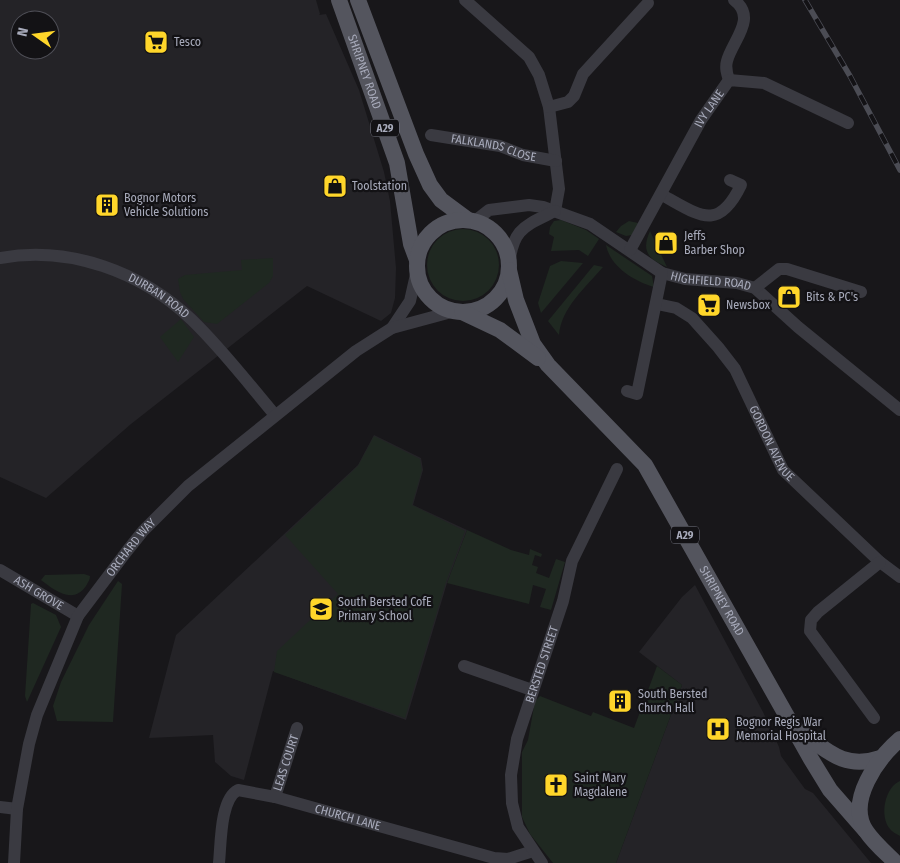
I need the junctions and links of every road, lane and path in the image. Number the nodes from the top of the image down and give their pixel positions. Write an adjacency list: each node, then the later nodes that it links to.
1 (339, 0): 17 (main road, SHRIPNEY ROAD / A29)
2 (358, 0): 14 (main road, SHRIPNEY ROAD / A29)
3 (464, 0): 7 (street)
4 (734, 0): 6 (street)
5 (648, 3): 7 (street)
6 (728, 80): 8 (street, IVY LANE); 12 (street, IVY LANE)
7 (549, 107): 10 (street)
8 (848, 123)
9 (431, 135): 10 (street, FALKLANDS CLOSE)
10 (556, 161): 13 (street)
11 (730, 180): 12 (street)
12 (662, 195): 15 (street, IVY LANE)
13 (555, 211): 14 (street, HIGHFIELD ROAD); 15 (street, HIGHFIELD ROAD); 18 (street)
14 (472, 221): 17 (main road); 18 (main road, SHRIPNEY ROAD)
15 (630, 250): 19 (street, HIGHFIELD ROAD)
16 (0, 258): 28 (street, DURBAN ROAD)
17 (417, 265): 23 (main road, SHRIPNEY ROAD); 24 (street)
18 (509, 269): 23 (main road); 25 (main road, SHRIPNEY ROAD / A29)
19 (662, 273): 20 (street, HIGHFIELD ROAD); 22 (street)
20 (755, 288): 21 (street); 27 (street, HIGHFIELD ROAD)
21 (861, 292)
22 (657, 304): 26 (street); 30 (street, GORDON AVENUE)
23 (459, 312): 24 (street); 25 (main road, SHRIPNEY ROAD / A29)
24 (392, 328): 28 (street, ORCHARD WAY)
25 (548, 365): 37 (main road, SHRIPNEY ROAD / A29)
26 (627, 391)
27 (900, 410)
28 (275, 415): 33 (street, ORCHARD WAY)
29 (617, 469): 35 (street, BERSTED STREET)
30 (880, 562): 32 (street, GORDON AVENUE); 36 (street)
31 (0, 570): 33 (street, ASH GROVE)
32 (900, 577)
33 (78, 616): 43 (street, ORCHARD WAY)
34 (464, 666): 35 (street)
35 (532, 690): 45 (street, BERSTED STREET)
36 (874, 718)
37 (793, 727): 40 (main road, SHRIPNEY ROAD / A29); 44 (main road, SHRIPNEY ROAD / A29)
38 (297, 728): 41 (street, LEAS COURT)
39 (900, 739): 40 (main road)
40 (880, 758): 44 (main road)
41 (275, 797): 45 (street, CHURCH LANE); 47 (street, CHURCH LANE)
42 (0, 807): 43 (street)
43 (16, 809): 46 (street, ORCHARD WAY)
44 (865, 830): 49 (main road, A29)
45 (533, 852): 48 (street, BERSTED STREET)
46 (14, 863)
47 (219, 863)
48 (542, 863)
49 (896, 863)

